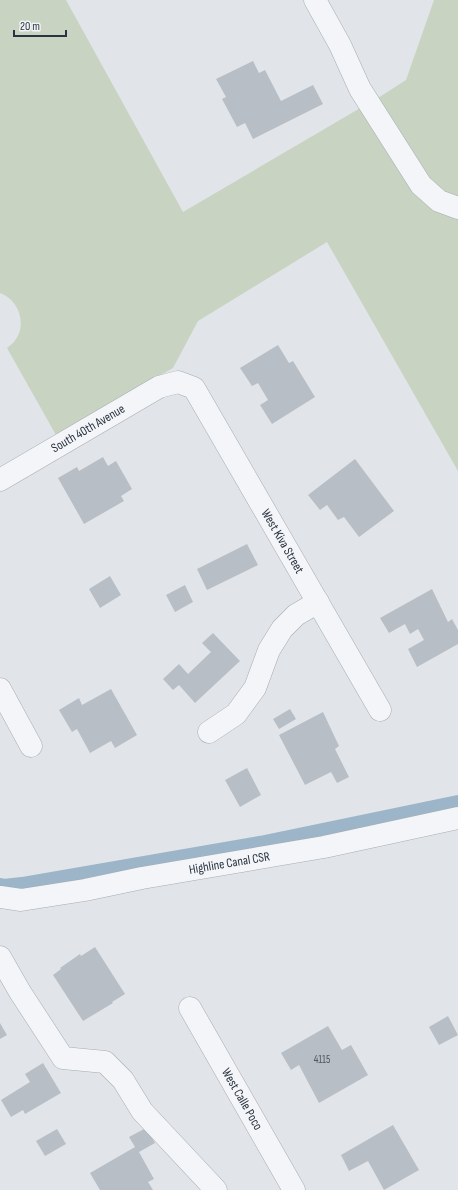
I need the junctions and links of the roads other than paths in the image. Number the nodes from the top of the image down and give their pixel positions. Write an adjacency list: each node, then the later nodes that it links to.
1 (315, 0): 2 (street)
2 (458, 208)
3 (178, 382): 4 (street, South 40th Avenue); 5 (street, West Kiva Street)
4 (0, 480)
5 (318, 602): 7 (street, West Kiva Street); 8 (street)
6 (0, 689): 9 (street)
7 (380, 710)
8 (209, 732)
9 (31, 746)
10 (458, 818): 11 (street, Highline Canal CSR)
11 (0, 897)
12 (0, 957): 14 (street)
13 (190, 1008): 15 (street, West Calle Poco)
14 (216, 1190)
15 (294, 1190)

